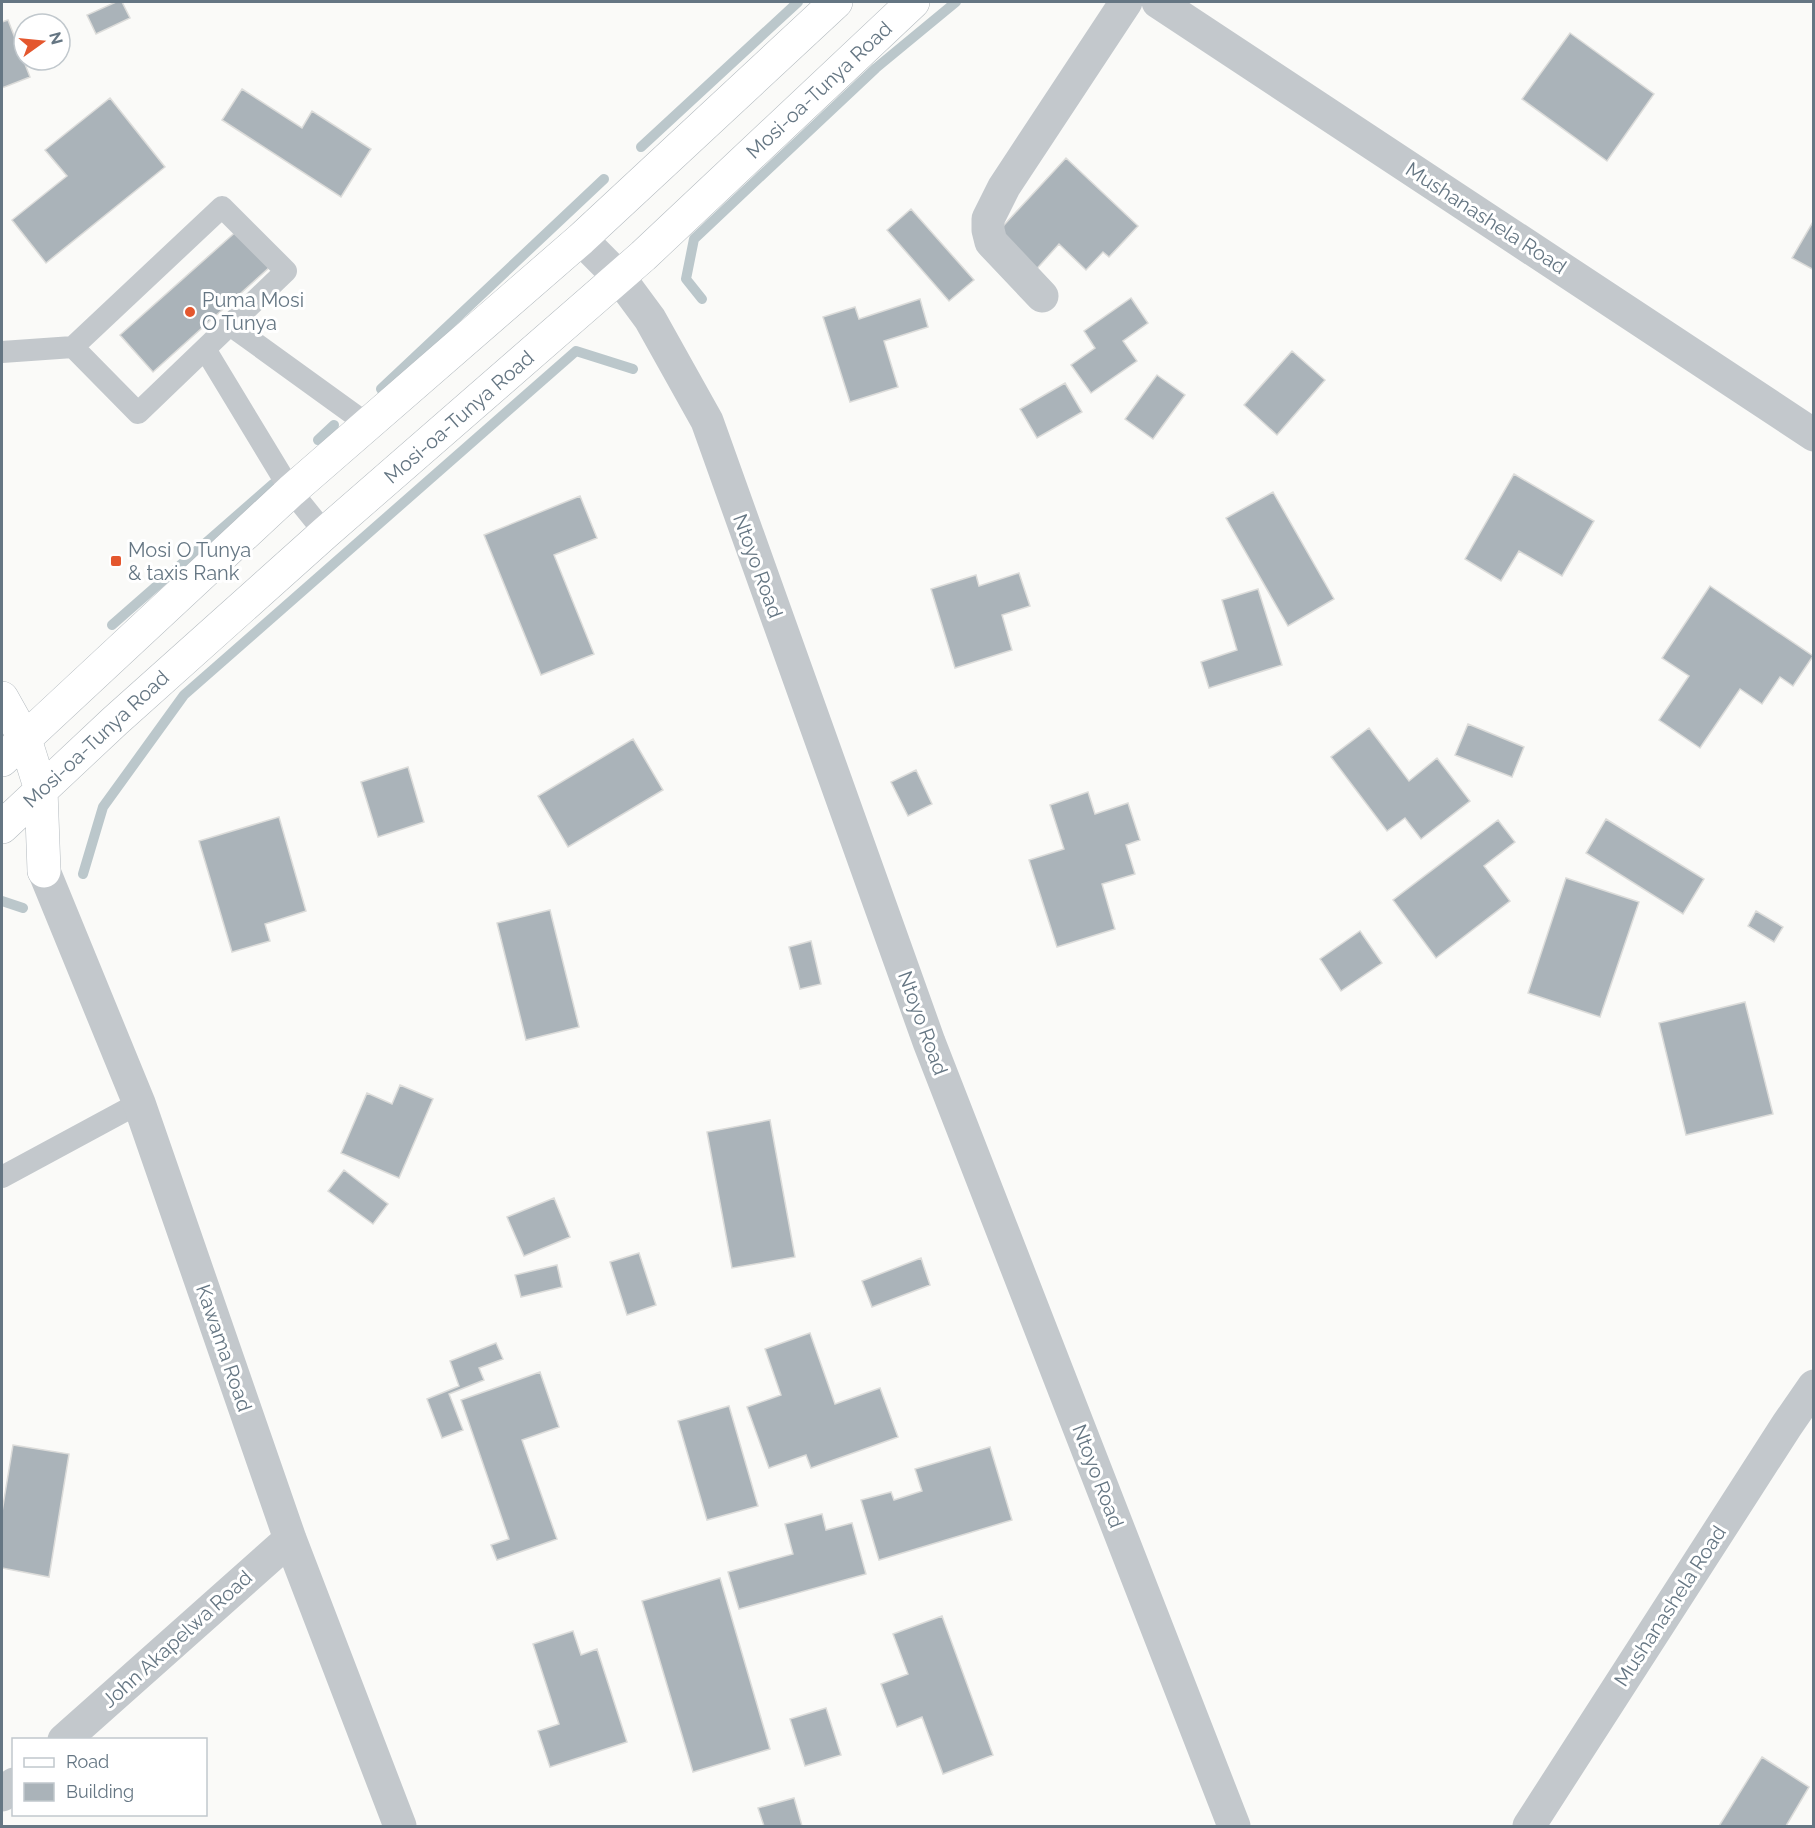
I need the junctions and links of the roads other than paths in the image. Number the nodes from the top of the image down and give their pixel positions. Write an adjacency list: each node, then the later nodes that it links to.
1 (836, 2): 5 (main road)
2 (913, 2): 6 (main road, Mosi-oa-Tunya Road)
3 (1126, 2): 7 (street)
4 (1158, 2): 13 (street, Mushanashela Road)
5 (581, 239): 6 (street, Ntoyo Road); 12 (main road)
6 (619, 277): 15 (main road, Mosi-oa-Tunya Road); 27 (street, Ntoyo Road)
7 (1042, 296)
8 (231, 325): 9 (lane); 10 (lane); 12 (lane)
9 (73, 347): 10 (lane); 11 (lane)
10 (205, 349): 14 (lane)
11 (2, 352)
12 (367, 424): 14 (main road)
13 (1814, 435)
14 (291, 491): 15 (lane); 17 (main road)
15 (325, 533): 18 (main road, Mosi-oa-Tunya Road)
16 (2, 698): 17 (main road)
17 (13, 749): 18 (main road)
18 (41, 790): 19 (main road, Mosi-oa-Tunya Road); 20 (main road)
19 (2, 827): 20 (main road)
20 (44, 871): 21 (street, Kawama Road)
21 (139, 1103): 22 (lane); 24 (street, Kawama Road)
22 (2, 1178)
23 (1814, 1386): 28 (street, Mushanashela Road)
24 (290, 1539): 25 (street, John Akapelwa Road); 26 (street, Kawama Road)
25 (66, 1738)
26 (400, 1827)
27 (1234, 1827)
28 (1529, 1827)

